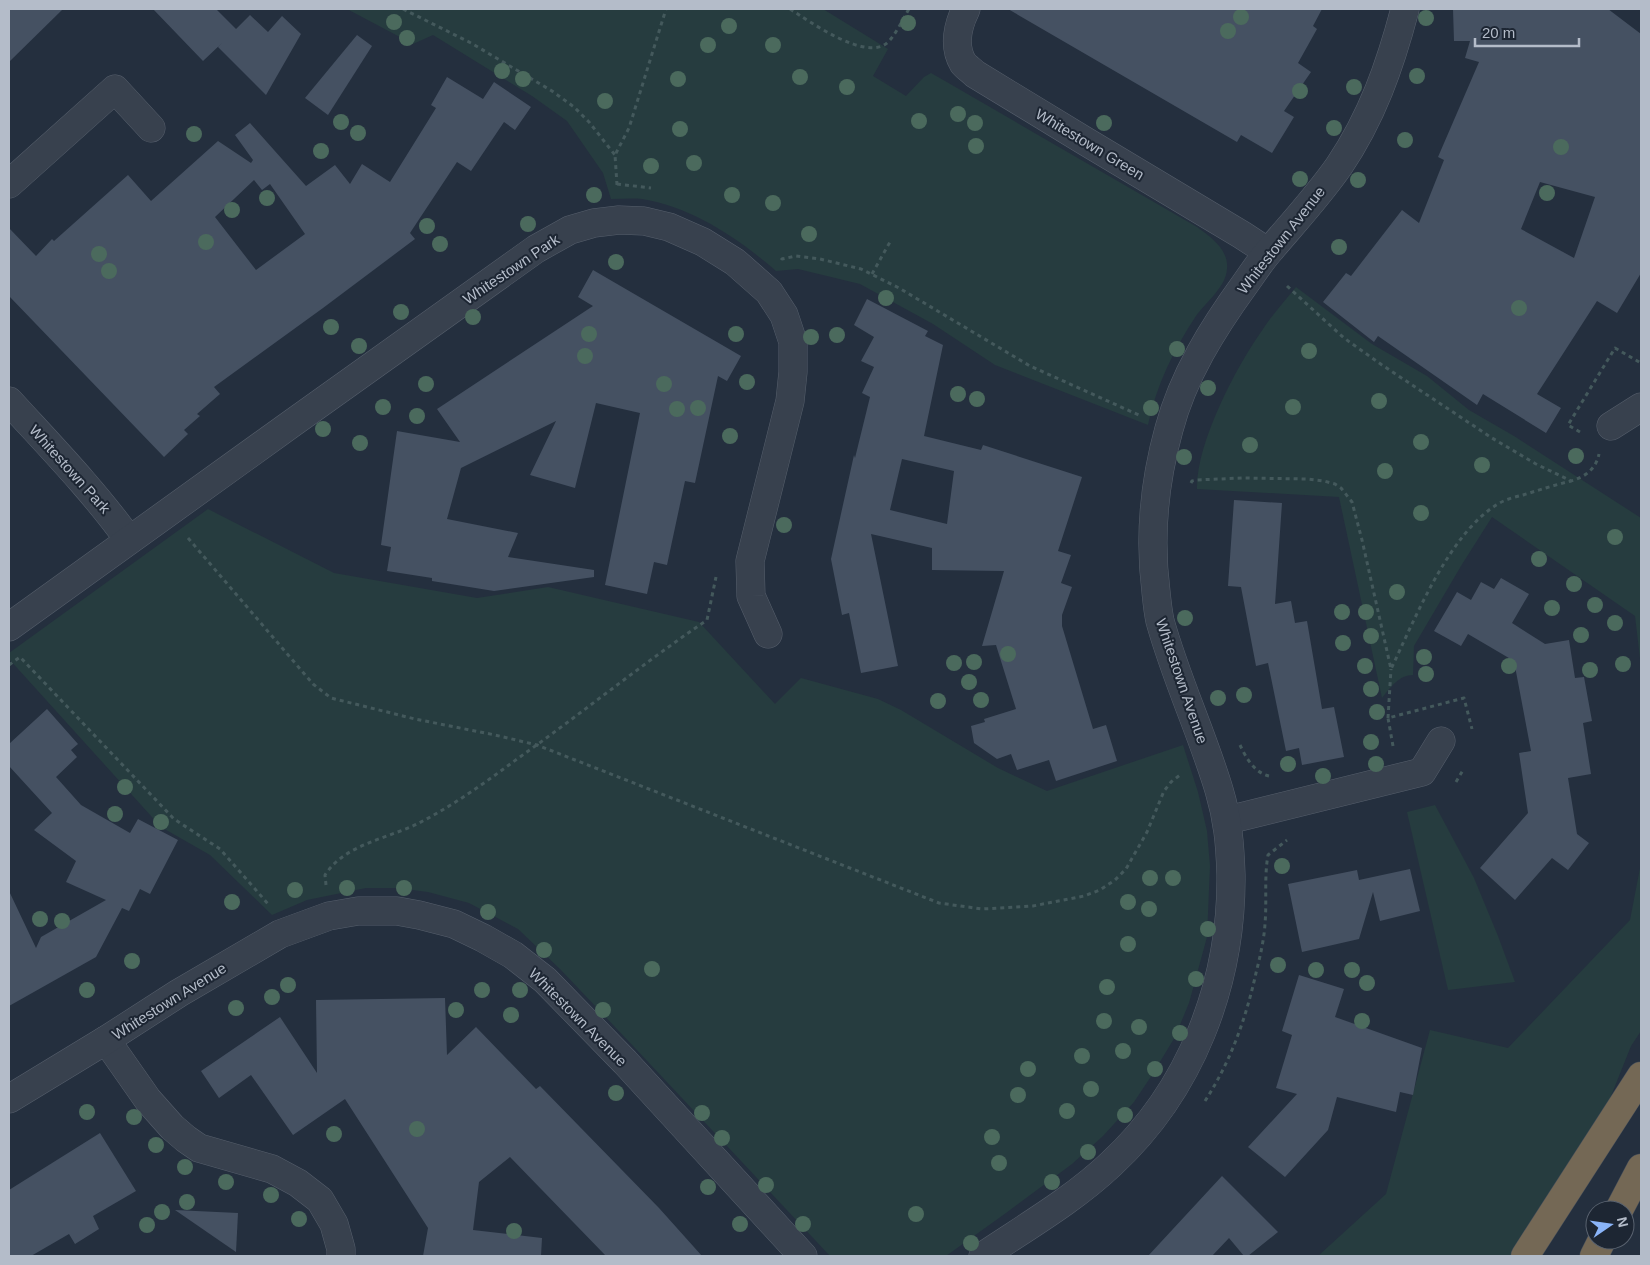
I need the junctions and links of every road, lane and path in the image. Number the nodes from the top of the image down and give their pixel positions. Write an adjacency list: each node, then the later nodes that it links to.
1 (403, 9): 8 (path)
2 (666, 9): 8 (path)
3 (790, 9): 4 (path)
4 (909, 9)
5 (966, 9): 14 (street, Whitestown Green)
6 (1405, 9): 14 (street, Whitestown Avenue)
7 (151, 128): 9 (street)
8 (615, 155): 10 (path)
9 (9, 184)
10 (617, 184): 11 (path); 12 (path)
11 (657, 189)
12 (619, 220): 28 (street, Whitestown Park); 31 (street, Whitestown Park)
13 (890, 242): 16 (path)
14 (1268, 252): 22 (street, Whitestown Avenue)
15 (776, 254): 16 (path)
16 (872, 274): 22 (path)
17 (1287, 286): 25 (path)
18 (1641, 363): 23 (path)
19 (9, 401): 28 (street, Whitestown Park)
20 (1641, 407): 21 (street)
21 (1610, 426)
22 (1169, 427): 39 (street, Whitestown Avenue)
23 (1581, 433)
24 (1599, 451): 25 (path)
25 (1571, 481): 33 (path)
26 (1191, 488): 33 (path)
27 (188, 538): 38 (path)
28 (129, 540): 30 (street, Whitestown Park)
29 (717, 576): 38 (path)
30 (9, 627)
31 (768, 634)
32 (9, 665): 47 (path)
33 (1391, 669): 34 (path)
34 (1388, 718): 35 (path); 40 (path)
35 (1472, 732)
36 (1237, 738): 42 (path)
37 (1440, 740): 44 (street)
38 (537, 745): 39 (path); 46 (path)
39 (1205, 749): 44 (street, Whitestown Avenue)
40 (1394, 751)
41 (1466, 764): 43 (path)
42 (1270, 776)
43 (1451, 788)
44 (1228, 820): 56 (street, Whitestown Avenue)
45 (1294, 838): 51 (path)
46 (329, 916): 47 (street, Whitestown Avenue); 55 (street, Whitestown Avenue)
47 (290, 930): 48 (street, Whitestown Avenue)
48 (106, 1040): 50 (street, Whitestown Avenue); 54 (street, Whitestown Avenue)
49 (1641, 1076): 57 (highway)
50 (9, 1099)
51 (1205, 1101)
52 (1641, 1168): 53 (highway)
53 (1624, 1200)
54 (341, 1256)
55 (803, 1256)
56 (983, 1256)
57 (1525, 1256)

